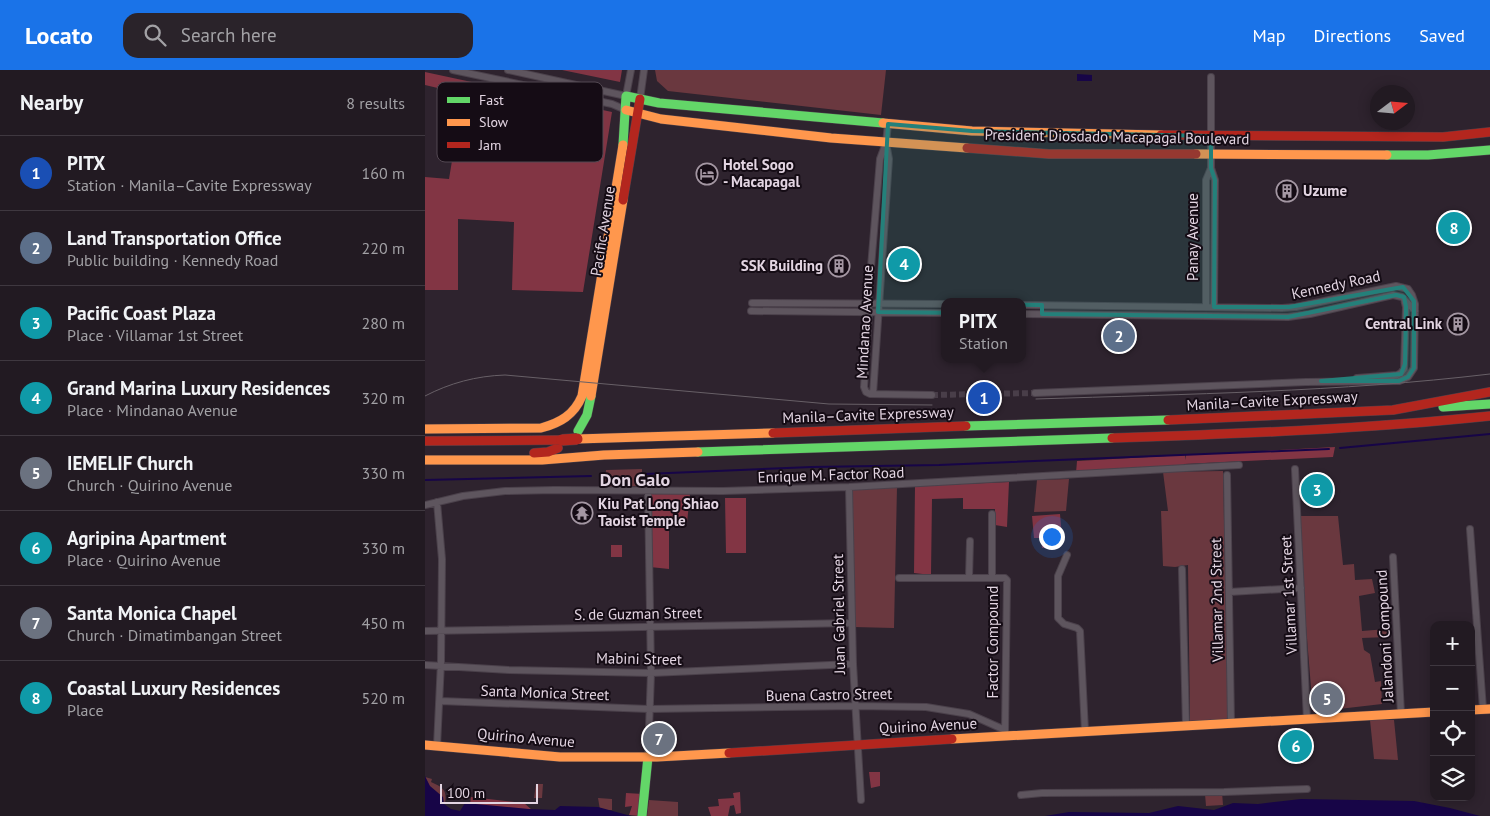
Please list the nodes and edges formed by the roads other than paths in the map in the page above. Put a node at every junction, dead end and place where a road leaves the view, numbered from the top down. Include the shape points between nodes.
1 (453, 70) edge
2 (508, 70) edge
3 (631, 70) edge
4 (644, 70) edge
5 (1211, 77) dead end
6 (509, 82) edge
7 (562, 82) edge
8 (603, 91) edge
9 (626, 96) junction
10 (640, 99) junction
11 (603, 102) edge
12 (626, 110) junction
13 (637, 114) junction
14 (888, 124) junction
15 (1490, 132) edge
16 (1211, 136) junction
17 (886, 143) junction
18 (1490, 150) edge
19 (1211, 153) junction
20 (1211, 168) junction
21 (1404, 299) junction
22 (752, 303) dead end
23 (869, 303) junction
24 (878, 303) junction
25 (941, 304) edge
26 (1026, 305) edge
27 (1043, 305) junction
28 (1206, 307) junction
29 (1214, 307) junction
30 (751, 311) dead end
31 (1415, 311) junction
32 (869, 312) junction
33 (878, 312) junction
34 (941, 313) edge
35 (1026, 314) edge
36 (1042, 314) junction
37 (1321, 382) junction
38 (1490, 392) edge
39 (1035, 393) tunnel mouth
40 (873, 394) junction
41 (932, 395) tunnel mouth
42 (587, 396) junction
43 (1490, 404) edge
44 (1393, 410) junction
45 (1490, 416) edge
46 (425, 429) edge
47 (578, 435) junction
48 (425, 441) edge
49 (560, 444) junction
50 (425, 455) edge
51 (425, 460) edge
52 (1239, 465) dead end
53 (1295, 469) dead end
54 (1227, 475) dead end
55 (849, 487) junction
56 (648, 491) junction
57 (437, 502) junction
58 (425, 505) edge
59 (992, 514) dead end
60 (1470, 529) dead end
61 (970, 541) dead end
62 (1067, 555) dead end
63 (1393, 557) dead end
64 (1182, 569) dead end
65 (899, 578) dead end
66 (969, 578) junction
67 (992, 578) junction
68 (1301, 588) junction
69 (1229, 592) junction
70 (851, 623) junction
71 (650, 627) junction
72 (425, 631) edge
73 (441, 631) junction
74 (853, 664) junction
75 (425, 665) edge
76 (441, 666) junction
77 (651, 674) junction
78 (440, 702) junction
79 (855, 706) junction
80 (649, 708) junction
81 (1481, 709) edge
82 (1430, 712) edge
83 (1401, 714) junction
84 (1307, 720) junction
85 (1231, 724) junction
86 (1185, 726) junction
87 (1085, 731) junction
88 (1005, 733) junction
89 (425, 745) edge
90 (858, 745) junction
91 (437, 746) junction
92 (648, 758) junction
93 (1307, 789) dead end
94 (1021, 795) dead end
95 (861, 800) dead end
96 (642, 812) edge

1 - 6 street
2 - 7 street
3 - 9 street, Pacific Avenue
4 - 10 street, Pacific Avenue
5 - 16 street, Panay Avenue
8 - 9 street
9 - 10 main road, President Diosdado Macapagal Boulevard
9 - 12 main road, Pacific Avenue
10 - 13 main road, Pacific Avenue
10 - 14 main road, President Diosdado Macapagal Boulevard
11 - 12 street
12 - 13 main road, President Diosdado Macapagal Boulevard
12 - 42 main road, Pacific Avenue
13 - 17 main road, President Diosdado Macapagal Boulevard
13 - 42 main road, Pacific Avenue
14 - 16 main road, President Diosdado Macapagal Boulevard via 972,131
14 - 17 street, Mindanao Avenue
15 - 16 main road, President Diosdado Macapagal Boulevard via 1443,137
16 - 19 street, Panay Avenue
17 - 19 main road, President Diosdado Macapagal Boulevard via 1049,154
17 - 23 street, Mindanao Avenue via 880,159
17 - 24 street, Mindanao Avenue via 889,159
18 - 19 main road, President Diosdado Macapagal Boulevard via 1428,155
19 - 20 street, Panay Avenue
20 - 28 street, Panay Avenue via 1206,180
20 - 29 street, Panay Avenue via 1215,180
21 - 31 street
21 - 36 street, Kennedy Road via 1390,295 1287,317
21 - 37 street via 1405,364 1401,373
22 - 23 street
23 - 24 street
23 - 32 street, Mindanao Avenue
24 - 25 street
24 - 33 street, Mindanao Avenue
26 - 27 street, Kennedy Road
27 - 28 street, Kennedy Road
27 - 36 street
28 - 29 street, Kennedy Road
29 - 31 street, Kennedy Road via 1289,307 1395,286 1410,292
30 - 32 street
31 - 37 street via 1414,366 1408,377 1378,382
32 - 33 street
32 - 40 street, Mindanao Avenue via 864,385 866,392
33 - 34 street
33 - 40 street, Mindanao Avenue
35 - 36 street, Kennedy Road
37 - 39 street
38 - 44 main road, Manila–Cavite Expressway
40 - 41 street
42 - 46 main road via 570,415 547,427
42 - 47 main road via 587,414
43 - 44 main road
44 - 47 main road, Manila–Cavite Expressway via 1250,418
45 - 51 main road, Manila–Cavite Expressway via 1234,434 604,454 542,460
47 - 49 main road, Manila–Cavite Expressway, bridge
48 - 49 main road, Manila–Cavite Expressway
49 - 50 main road via 539,453
52 - 55 street, Enrique M. Factor Road
53 - 68 street, Villamar 1st Street
54 - 69 street, Villamar 2nd Street
55 - 56 street, Enrique M. Factor Road
55 - 70 street, Juan Gabriel Street
56 - 57 street, Enrique M. Factor Road via 505,491
56 - 71 street
57 - 58 street, Enrique M. Factor Road
57 - 73 street
59 - 67 street
60 - 81 street
61 - 66 street
62 - 87 street via 1058,576 1058,618 1080,631
63 - 83 street, Jalandoni Compound
64 - 86 street
65 - 66 street
66 - 67 street
67 - 88 street, Factor Compound via 1007,580
68 - 69 street
68 - 84 street, Villamar 1st Street
69 - 85 street, Villamar 2nd Street
70 - 71 street, S. de Guzman Street
70 - 74 street, Juan Gabriel Street
71 - 73 street, S. de Guzman Street
71 - 77 street
72 - 73 street, S. de Guzman Street
73 - 76 street
74 - 77 street, Mabini Street
74 - 79 street, Juan Gabriel Street
75 - 76 street, Mabini Street
76 - 77 street, Mabini Street
76 - 78 street
77 - 80 street
78 - 80 street, Santa Monica Street
78 - 91 street
79 - 80 street, Buena Castro Street
79 - 88 street, Buena Castro Street via 925,707 969,714
79 - 90 street, Juan Gabriel Street
80 - 92 street
82 - 83 main road, Quirino Avenue
83 - 84 main road, Quirino Avenue
84 - 85 main road, Quirino Avenue
85 - 86 main road, Quirino Avenue
86 - 87 main road, Quirino Avenue
87 - 88 main road, Quirino Avenue
88 - 90 main road, Quirino Avenue
89 - 91 main road, Quirino Avenue
90 - 92 main road, Quirino Avenue
90 - 95 street, Juan Gabriel Street
91 - 92 main road, Quirino Avenue via 560,757
92 - 96 main road
93 - 94 street

